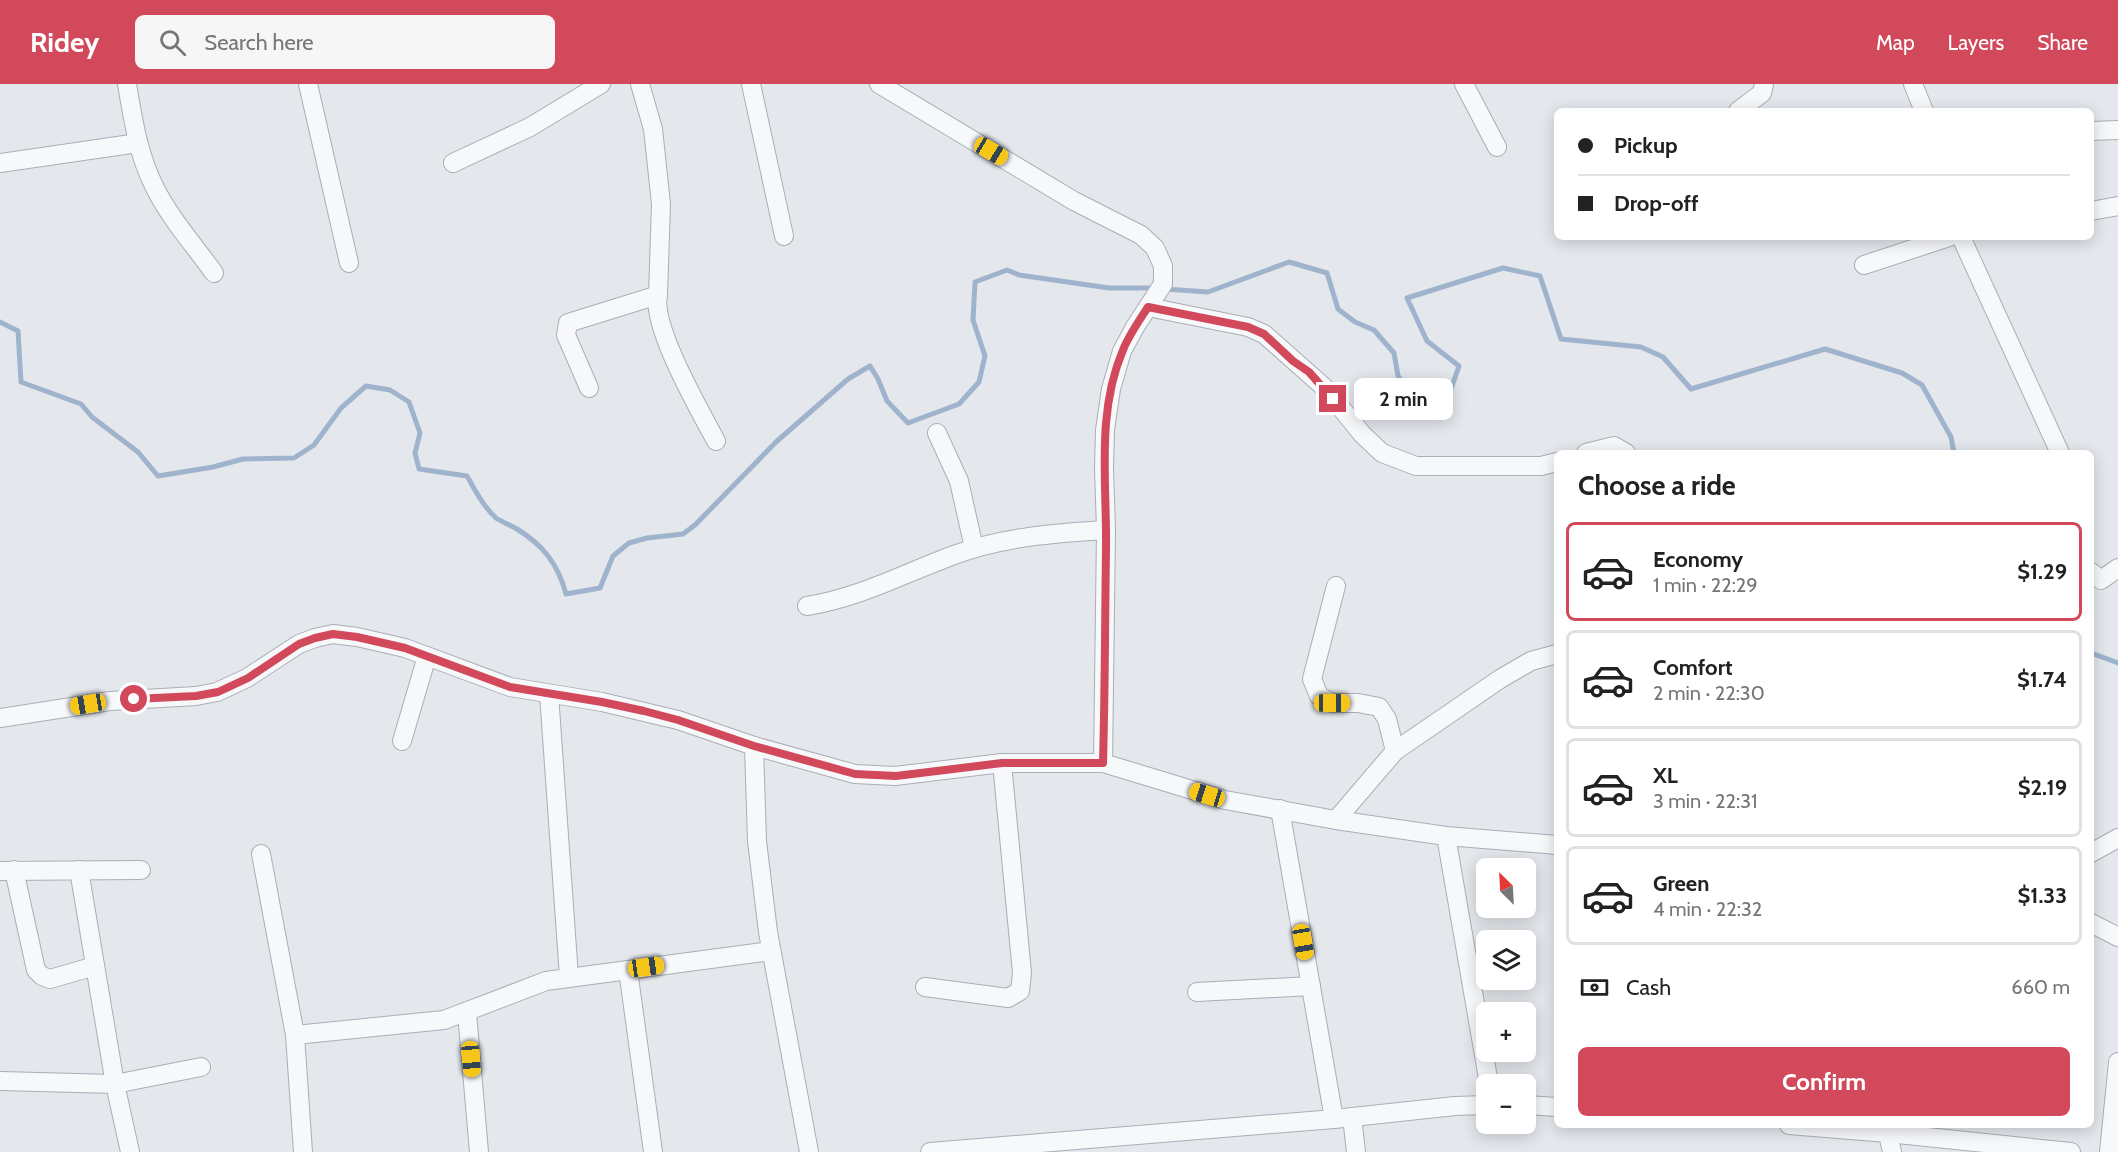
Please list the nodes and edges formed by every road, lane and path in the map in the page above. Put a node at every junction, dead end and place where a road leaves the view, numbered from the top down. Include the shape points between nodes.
1 (127, 84) edge
2 (308, 84) edge
3 (601, 84) edge
4 (640, 84) edge
5 (751, 84) edge
6 (879, 84) edge
7 (1464, 84) edge
8 (1764, 84) edge
9 (1913, 84) edge
10 (1742, 108) edge
11 (1923, 108) edge
12 (2094, 130) edge
13 (2118, 130) edge
14 (138, 143) junction
15 (1497, 147) dead end
16 (0, 163) edge
17 (453, 164) dead end
18 (2118, 206) edge
19 (2094, 210) edge
20 (784, 236) dead end
21 (1940, 240) edge
22 (1962, 240) edge
23 (349, 263) dead end
24 (1864, 266) dead end
25 (214, 273) dead end
26 (658, 295) junction
27 (1148, 307) junction
28 (589, 388) dead end
29 (937, 433) dead end
30 (716, 441) dead end
31 (1598, 450) edge
32 (1621, 450) edge
33 (2059, 450) edge
34 (1554, 463) edge
35 (1106, 530) junction
36 (974, 548) junction
37 (2118, 568) edge
38 (2094, 574) edge
39 (1336, 586) dead end
40 (807, 606) dead end
41 (1554, 655) edge
42 (427, 656) junction
43 (549, 694) junction
44 (0, 718) edge
45 (402, 741) dead end
46 (754, 746) junction
47 (1395, 751) junction
48 (1002, 763) junction
49 (1103, 763) junction
50 (1280, 809) junction
51 (1336, 820) junction
52 (1446, 836) junction
53 (2118, 838) edge
54 (1554, 845) edge
55 (2094, 851) edge
56 (261, 854) dead end
57 (79, 870) junction
58 (141, 870) dead end
59 (7, 871) edge
60 (2094, 925) edge
61 (2118, 937) edge
62 (771, 951) junction
63 (95, 966) junction
64 (628, 970) junction
65 (569, 977) junction
66 (1311, 986) junction
67 (925, 987) dead end
68 (1197, 992) dead end
69 (467, 1013) junction
70 (295, 1035) junction
71 (2118, 1062) edge
72 (201, 1067) dead end
73 (1487, 1074) edge
74 (0, 1081) edge
75 (115, 1084) junction
76 (1476, 1105) edge
77 (1536, 1106) edge
78 (1554, 1107) edge
79 (1352, 1117) junction
80 (1334, 1119) junction
81 (1862, 1128) edge
82 (1887, 1129) edge
83 (130, 1152) edge
84 (303, 1152) edge
85 (479, 1152) edge
86 (653, 1152) edge
87 (809, 1152) edge
88 (930, 1152) edge
89 (1356, 1152) edge
90 (1892, 1152) edge
91 (2071, 1152) edge
92 (2109, 1152) edge

1 - 14 street
2 - 23 street
3 - 17 street via 530,127
4 - 26 street via 653,129 661,204
5 - 20 street
6 - 27 street via 1074,201 1141,235 1155,248 1163,266 1163,284
7 - 15 street
8 - 10 street via 1762,93
9 - 11 street
12 - 13 street
14 - 16 street
14 - 25 street via 162,201
18 - 19 street
21 - 24 street
22 - 33 street
26 - 28 street via 568,323 566,335
26 - 30 street via 656,304 672,355
27 - 34 street via 1248,327 1264,334 1325,388 1382,453 1408,463 1471,467
27 - 35 street via 1122,351 1111,389 1105,430
29 - 36 street via 959,481
31 - 32 street via 1614,446
35 - 36 street via 1038,535
35 - 49 street
36 - 40 street via 852,596
37 - 38 street via 2101,580
39 - 47 street via 1312,679 1318,696 1332,703 1379,707 1387,719
41 - 47 street via 1531,661 1500,679
42 - 43 street via 500,684
42 - 44 street via 394,644 333,634 299,644 248,678 218,692 110,701
42 - 45 street
43 - 46 street via 644,711
43 - 65 street
46 - 48 street via 873,776
46 - 62 street via 757,841
47 - 51 street
48 - 49 street
48 - 67 street via 1022,972 1020,991 1008,998
49 - 50 street via 1225,800
50 - 51 street
50 - 66 street
51 - 52 street
52 - 54 street
52 - 73 street
53 - 55 street
56 - 70 street
57 - 58 street
57 - 59 street
57 - 63 street
59 - 63 street via 36,970 50,979
60 - 61 street
62 - 64 street
62 - 87 street
63 - 75 street
64 - 65 street
64 - 86 street
65 - 69 street via 534,986
66 - 68 street
66 - 80 street
69 - 70 street via 444,1020
69 - 85 street
70 - 84 street
71 - 92 street
72 - 75 street
74 - 75 street
75 - 83 street
76 - 79 street
77 - 78 street
79 - 80 street
79 - 89 street
80 - 88 street
81 - 82 street
82 - 90 street
82 - 91 street

